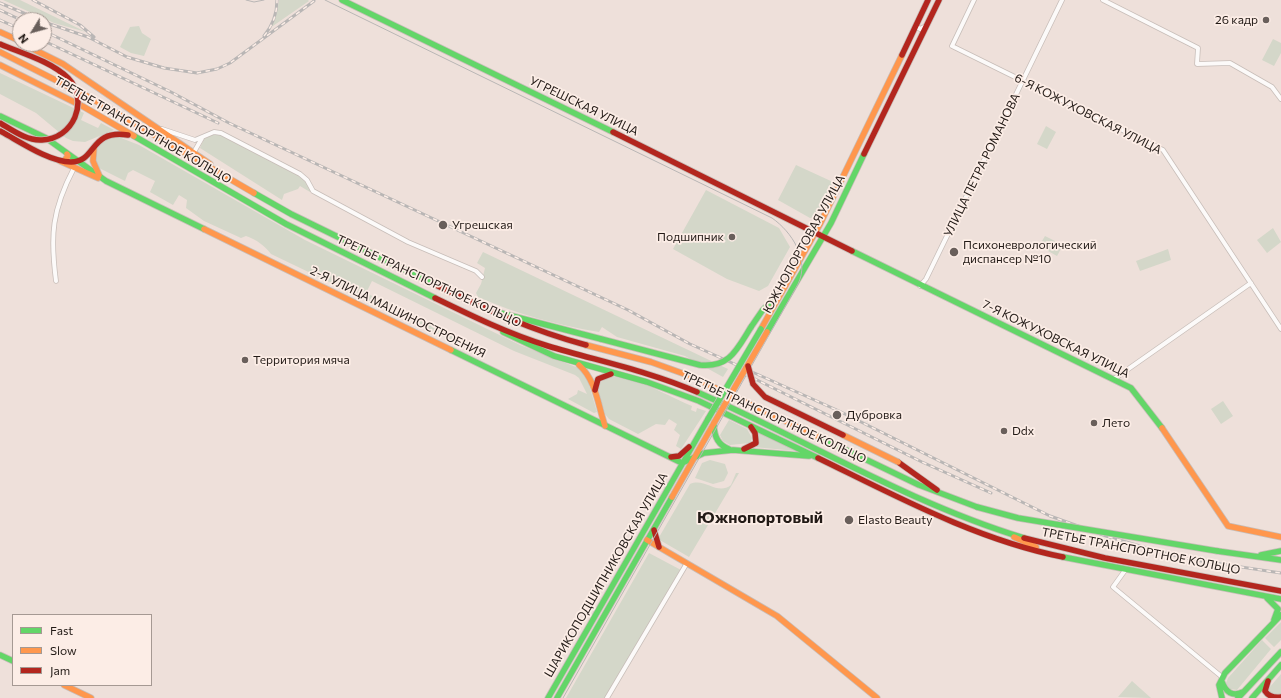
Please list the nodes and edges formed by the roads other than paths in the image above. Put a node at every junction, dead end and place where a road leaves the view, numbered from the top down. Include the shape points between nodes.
1 (342, 0) edge
2 (928, 0) edge
3 (939, 0) edge
4 (974, 0) edge
5 (1062, 0) edge
6 (1103, 0) edge
7 (917, 22) junction
8 (926, 26) junction
9 (0, 34) edge
10 (910, 35) junction
11 (12, 39) edge
12 (919, 39) junction
13 (0, 44) edge
14 (0, 52) edge
15 (40, 52) edge
16 (0, 65) edge
17 (1023, 80) junction
18 (1281, 99) edge
19 (0, 116) edge
20 (0, 123) edge
21 (156, 126) junction
22 (0, 130) edge
23 (202, 138) junction
24 (142, 140) junction
25 (95, 145) junction
26 (194, 152) junction
27 (67, 154) junction
28 (57, 158) junction
29 (64, 161) junction
30 (76, 161) junction
31 (74, 168) junction
32 (106, 181) junction
33 (236, 183) junction
34 (816, 232) junction
35 (823, 236) junction
36 (792, 274) junction
37 (482, 277) dead end
38 (798, 278) junction
39 (56, 281) dead end
40 (1251, 283) junction
41 (920, 286) junction
42 (783, 289) junction
43 (471, 303) junction
44 (485, 323) junction
45 (1281, 329) edge
46 (576, 363) junction
47 (748, 366) junction
48 (618, 375) junction
49 (1114, 379) junction
50 (596, 396) junction
51 (714, 423) junction
52 (746, 424) junction
53 (605, 426) junction
54 (695, 440) junction
55 (736, 450) junction
56 (671, 457) junction
57 (695, 458) junction
58 (825, 461) junction
59 (682, 462) junction
60 (687, 472) joint
61 (684, 477) junction
62 (958, 501) junction
63 (646, 526) junction
64 (654, 530) junction
65 (1002, 531) junction
66 (1281, 537) edge
67 (647, 540) junction
68 (633, 547) junction
69 (659, 547) junction
70 (1281, 551) edge
71 (1049, 554) junction
72 (1269, 554) junction
73 (639, 555) junction
74 (1242, 555) junction
75 (1281, 555) edge
76 (1281, 560) edge
77 (687, 563) junction
78 (1126, 569) junction
79 (1281, 591) edge
80 (1265, 597) junction
81 (1281, 599) edge
82 (1281, 615) edge
83 (1272, 623) junction
84 (1281, 652) edge
85 (0, 655) edge
86 (12, 661) edge
87 (1281, 665) edge
88 (1222, 678) junction
89 (1269, 679) junction
90 (66, 686) edge
91 (1244, 692) junction
92 (91, 698) edge
93 (548, 698) edge
94 (557, 698) edge
95 (607, 698) edge
96 (877, 698) edge
97 (1222, 698) edge
98 (1238, 698) edge
99 (1252, 698) edge
100 (1281, 698) edge

1 - 34 main road, УГРЕШСКАЯ УЛИЦА
2 - 7 main road, ЮЖНОПОРТОВАЯ УЛИЦА
3 - 8 main road, ЮЖНОПОРТОВАЯ УЛИЦА
4 - 17 street, 6-Я КОЖУХОВСКАЯ УЛИЦА via 952,46
5 - 17 street, УЛИЦА ПЕТРА РОМАНОВА
6 - 18 street via 1198,48 1197,64 1230,63 1272,87
7 - 8 street via 918,28
7 - 10 main road, ЮЖНОПОРТОВАЯ УЛИЦА
8 - 12 main road, ЮЖНОПОРТОВАЯ УЛИЦА
9 - 11 main road
10 - 12 street via 918,33
10 - 34 main road, ЮЖНОПОРТОВАЯ УЛИЦА
12 - 35 main road, ЮЖНОПОРТОВАЯ УЛИЦА via 867,151
13 - 20 main road, bridge via 65,75 75,88 79,102 78,113 71,127 53,139 32,139
14 - 33 main road, ТРЕТЬЕ ТРАНСПОРТНОЕ КОЛЬЦО via 89,97
15 - 21 main road
16 - 24 main road, ТРЕТЬЕ ТРАНСПОРТНОЕ КОЛЬЦО via 84,107
17 - 40 street, 6-Я КОЖУХОВСКАЯ УЛИЦА via 1163,150
17 - 41 street, УЛИЦА ПЕТРА РОМАНОВА via 926,279
19 - 27 main road, 2-Я УЛИЦА МАШИНОСТРОЕНИЯ via 46,138
21 - 23 street via 195,140
21 - 26 main road
22 - 28 main road, 2-Я УЛИЦА МАШИНОСТРОЕНИЯ
23 - 26 street
23 - 37 street via 214,132 221,133 300,174 313,191 408,242 476,271
24 - 25 main road via 128,134 115,133 104,137
24 - 44 main road, ТРЕТЬЕ ТРАНСПОРТНОЕ КОЛЬЦО via 286,224
25 - 30 main road via 88,154
25 - 32 main road via 93,164 98,174
26 - 33 main road
27 - 29 main road
27 - 30 main road, 2-Я УЛИЦА МАШИНОСТРОЕНИЯ
28 - 29 main road
28 - 31 main road, 2-Я УЛИЦА МАШИНОСТРОЕНИЯ
29 - 30 main road
30 - 32 main road, 2-Я УЛИЦА МАШИНОСТРОЕНИЯ
31 - 32 main road, 2-Я УЛИЦА МАШИНОСТРОЕНИЯ
31 - 39 street via 59,200 53,226
32 - 53 main road, 2-Я УЛИЦА МАШИНОСТРОЕНИЯ
33 - 43 main road, ТРЕТЬЕ ТРАНСПОРТНОЕ КОЛЬЦО via 291,214
34 - 35 main road, 7-Я КОЖУХОВСКАЯ УЛИЦА
34 - 36 main road, ЮЖНОПОРТОВАЯ УЛИЦА
35 - 38 main road, ЮЖНОПОРТОВАЯ УЛИЦА
35 - 41 main road, 7-Я КОЖУХОВСКАЯ УЛИЦА
36 - 38 main road via 796,273
36 - 42 main road, ЮЖНОПОРТОВАЯ УЛИЦА
38 - 47 main road, ЮЖНОПОРТОВАЯ УЛИЦА, bridge
40 - 45 street, 6-Я КОЖУХОВСКАЯ УЛИЦА
40 - 49 street
41 - 49 main road, 7-Я КОЖУХОВСКАЯ УЛИЦА
42 - 43 main road, bridge via 762,311 733,356 714,366 700,365
42 - 54 main road, ЮЖНОПОРТОВАЯ УЛИЦА, bridge
43 - 62 main road, ТРЕТЬЕ ТРАНСПОРТНОЕ КОЛЬЦО via 543,332 651,362 690,376 918,485
44 - 46 main road via 545,353
44 - 65 main road, ТРЕТЬЕ ТРАНСПОРТНОЕ КОЛЬЦО via 547,346 648,373 686,387 934,505
46 - 48 main road
46 - 50 main road via 587,373
47 - 51 main road, ЮЖНОПОРТОВАЯ УЛИЦА, bridge
47 - 62 main road, bridge via 752,383 761,394 898,462 932,487
48 - 50 main road via 598,379 595,385
48 - 52 main road via 678,393
49 - 66 main road, 7-Я КОЖУХОВСКАЯ УЛИЦА via 1135,391 1228,526
50 - 53 main road
51 - 55 main road via 714,434 718,442 723,447
51 - 57 main road, ЮЖНОПОРТОВАЯ УЛИЦА
52 - 55 main road via 755,432 756,443 750,448
52 - 58 main road
53 - 56 main road, 2-Я УЛИЦА МАШИНОСТРОЕНИЯ
54 - 56 main road via 682,454
54 - 59 main road, ЮЖНОПОРТОВАЯ УЛИЦА
55 - 57 main road via 707,452
55 - 58 main road via 804,455
56 - 59 main road, 2-Я УЛИЦА МАШИНОСТРОЕНИЯ
57 - 59 main road
57 - 60 main road, ЮЖНОПОРТОВАЯ УЛИЦА
58 - 71 main road via 989,536
59 - 61 main road
59 - 63 main road, ШАРИКОПОДШИПНИКОВСКАЯ УЛИЦА
60 - 61 main road, ШАРИКОПОДШИПНИКОВСКАЯ УЛИЦА
61 - 64 main road, ШАРИКОПОДШИПНИКОВСКАЯ УЛИЦА
62 - 74 main road, ТРЕТЬЕ ТРАНСПОРТНОЕ КОЛЬЦО, bridge via 1018,518
63 - 67 main road
63 - 68 main road, ШАРИКОПОДШИПНИКОВСКАЯ УЛИЦА
64 - 67 main road, ШАРИКОПОДШИПНИКОВСКАЯ УЛИЦА
64 - 69 main road
65 - 71 main road
65 - 79 main road, ТРЕТЬЕ ТРАНСПОРТНОЕ КОЛЬЦО via 1084,553
67 - 68 main road
67 - 69 main road
67 - 73 main road, ШАРИКОПОДШИПНИКОВСКАЯ УЛИЦА
68 - 93 main road, ШАРИКОПОДШИПНИКОВСКАЯ УЛИЦА
69 - 73 main road via 647,548
69 - 77 main road
70 - 72 main road
71 - 78 main road
72 - 74 main road
72 - 75 main road
73 - 94 main road, ШАРИКОПОДШИПНИКОВСКАЯ УЛИЦА
74 - 76 main road, ТРЕТЬЕ ТРАНСПОРТНОЕ КОЛЬЦО
77 - 95 street
77 - 96 main road via 777,616
78 - 80 main road
78 - 88 street via 1113,587
80 - 81 main road
80 - 83 main road via 1278,609
82 - 83 main road
83 - 88 main road
84 - 91 main road
85 - 86 main road
87 - 89 main road
88 - 91 main road via 1223,688 1229,694
88 - 97 main road
89 - 99 main road
89 - 100 main road via 1265,691 1271,697
90 - 92 main road
91 - 98 main road

